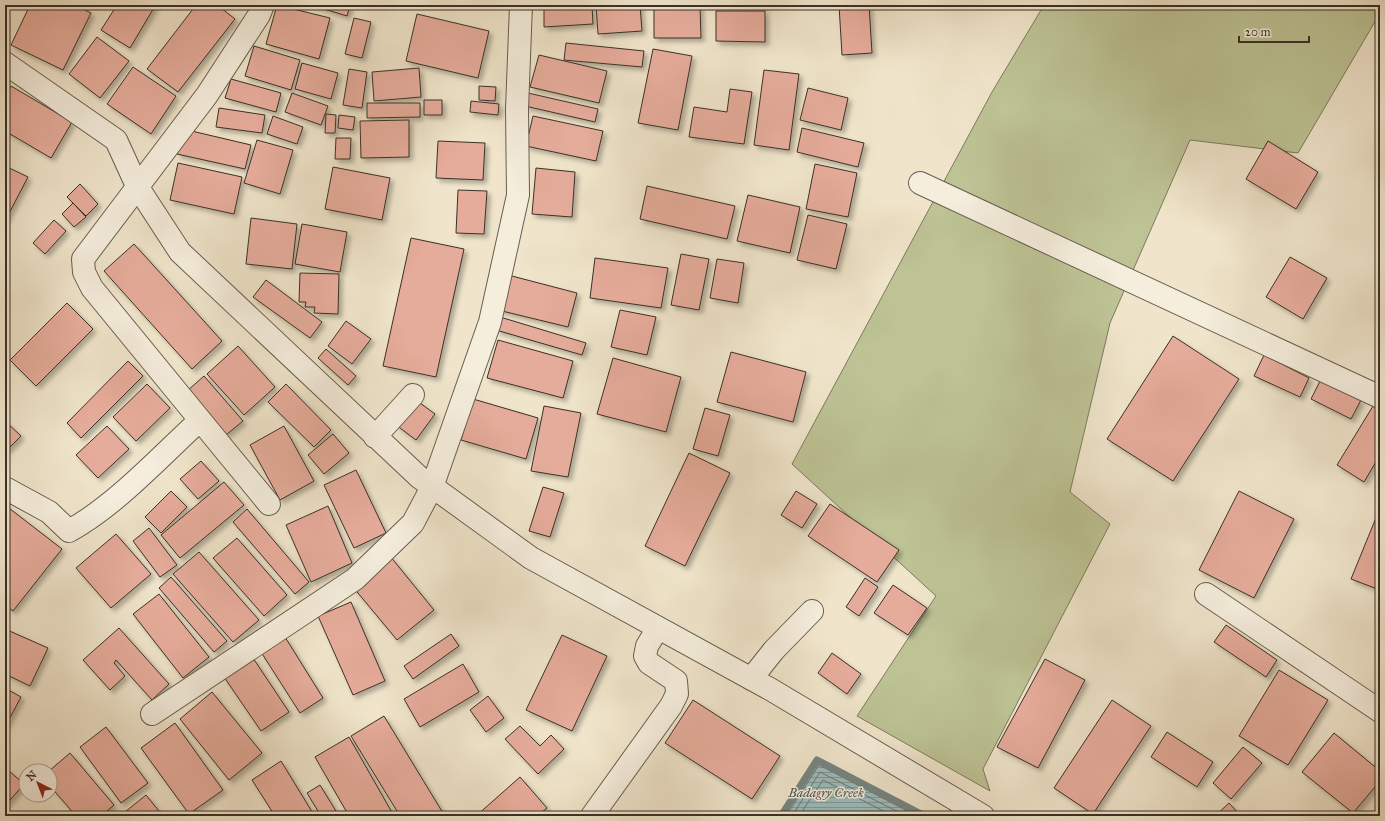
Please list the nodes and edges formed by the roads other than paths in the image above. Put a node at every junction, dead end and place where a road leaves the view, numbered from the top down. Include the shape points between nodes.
1 (263, 5) edge
2 (521, 5) edge
3 (5, 63) edge
4 (920, 183) dead end
5 (137, 186) junction
6 (412, 395) dead end
7 (1380, 397) edge
8 (200, 420) junction
9 (375, 437) junction
10 (432, 487) junction
11 (5, 488) edge
12 (270, 504) dead end
13 (1206, 594) dead end
14 (812, 611) dead end
15 (658, 628) junction
16 (752, 679) junction
17 (1380, 711) edge
18 (152, 714) dead end
19 (592, 816) edge
20 (984, 816) edge

1 - 5 street via 207,95
2 - 10 street via 517,109 518,195 490,322
3 - 5 street via 116,140
4 - 7 street
5 - 8 street via 84,259 84,272 92,288
5 - 9 street via 180,252
6 - 9 street
8 - 11 street via 88,521 69,531 49,512
8 - 12 street
9 - 10 street
10 - 15 street via 531,558
10 - 18 street via 413,523 355,579
13 - 17 street
14 - 16 street via 774,650
15 - 16 street
15 - 19 street via 647,646 645,656 649,663 676,681 677,694
16 - 20 street

